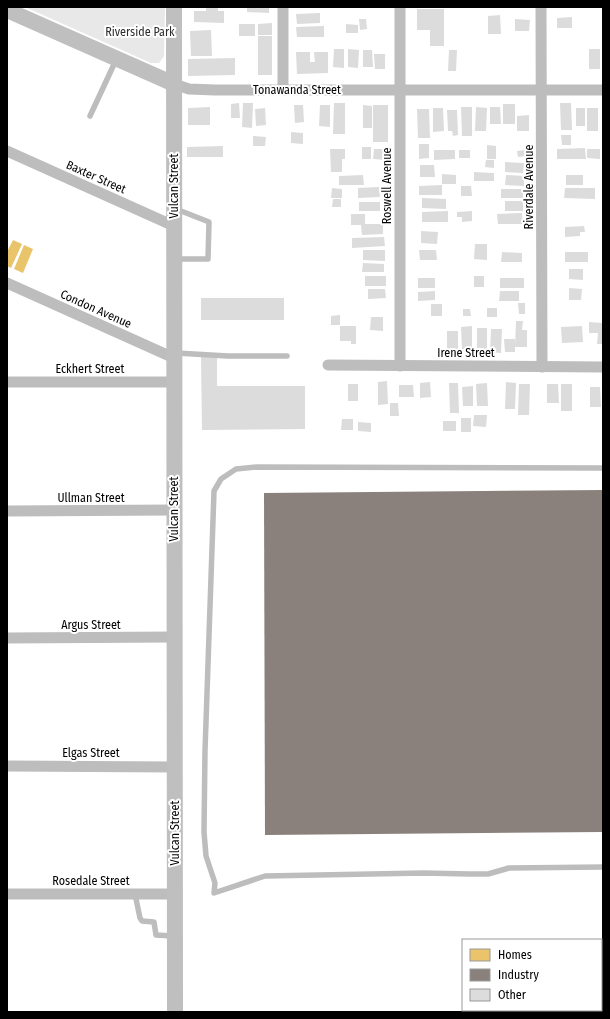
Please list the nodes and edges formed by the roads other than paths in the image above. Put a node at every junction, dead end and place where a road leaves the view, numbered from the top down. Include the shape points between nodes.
1 (174, 7) edge
2 (283, 7) edge
3 (400, 7) edge
4 (542, 7) edge
5 (7, 10) edge
6 (116, 59) junction
7 (174, 84) junction
8 (283, 90) junction
9 (400, 90) junction
10 (542, 90) junction
11 (603, 90) edge
12 (90, 116) dead end
13 (7, 151) edge
14 (174, 208) junction
15 (174, 226) junction
16 (174, 259) junction
17 (7, 283) edge
18 (174, 356) junction
19 (287, 356) dead end
20 (328, 365) dead end
21 (400, 366) junction
22 (542, 367) junction
23 (603, 367) edge
24 (7, 382) edge
25 (174, 382) junction
26 (603, 468) edge
27 (174, 510) junction
28 (7, 511) edge
29 (7, 638) edge
30 (174, 638) junction
31 (7, 766) edge
32 (174, 767) junction
33 (603, 867) edge
34 (7, 894) edge
35 (135, 894) junction
36 (175, 894) junction
37 (175, 936) junction
38 (175, 1012) edge

1 - 7 street, Vulcan Street
2 - 8 street
3 - 9 street, Roswell Avenue
4 - 10 street, Riverdale Avenue
5 - 6 street, Tonawanda Street
6 - 7 street, Tonawanda Street
6 - 12 lane
7 - 8 street, Tonawanda Street via 189,89
7 - 14 street, Vulcan Street
8 - 9 street, Tonawanda Street
9 - 10 street, Tonawanda Street
9 - 21 street, Roswell Avenue
10 - 11 street, Tonawanda Street
10 - 22 street, Riverdale Avenue
13 - 15 street, Baxter Street
14 - 15 street, Vulcan Street
14 - 16 lane via 209,222 208,259
15 - 16 street, Vulcan Street
16 - 18 street, Vulcan Street
17 - 18 street, Condon Avenue
18 - 19 lane
18 - 25 street, Vulcan Street
20 - 21 street, Irene Street
21 - 22 street, Irene Street
22 - 23 street, Irene Street
24 - 25 street, Eckhert Street
25 - 27 street, Vulcan Street
26 - 33 lane via 257,468 236,469 221,479 214,491 204,832 206,856 215,883 214,893 265,876 488,874 509,868
27 - 28 street, Ullman Street
27 - 30 street, Vulcan Street
29 - 30 street, Argus Street
30 - 32 street, Vulcan Street
31 - 32 street, Elgas Street
32 - 36 street, Vulcan Street
34 - 35 street, Rosedale Street
35 - 36 street, Rosedale Street
35 - 37 lane via 142,921 154,922 156,935
36 - 37 street, Vulcan Street
37 - 38 street, Vulcan Street

